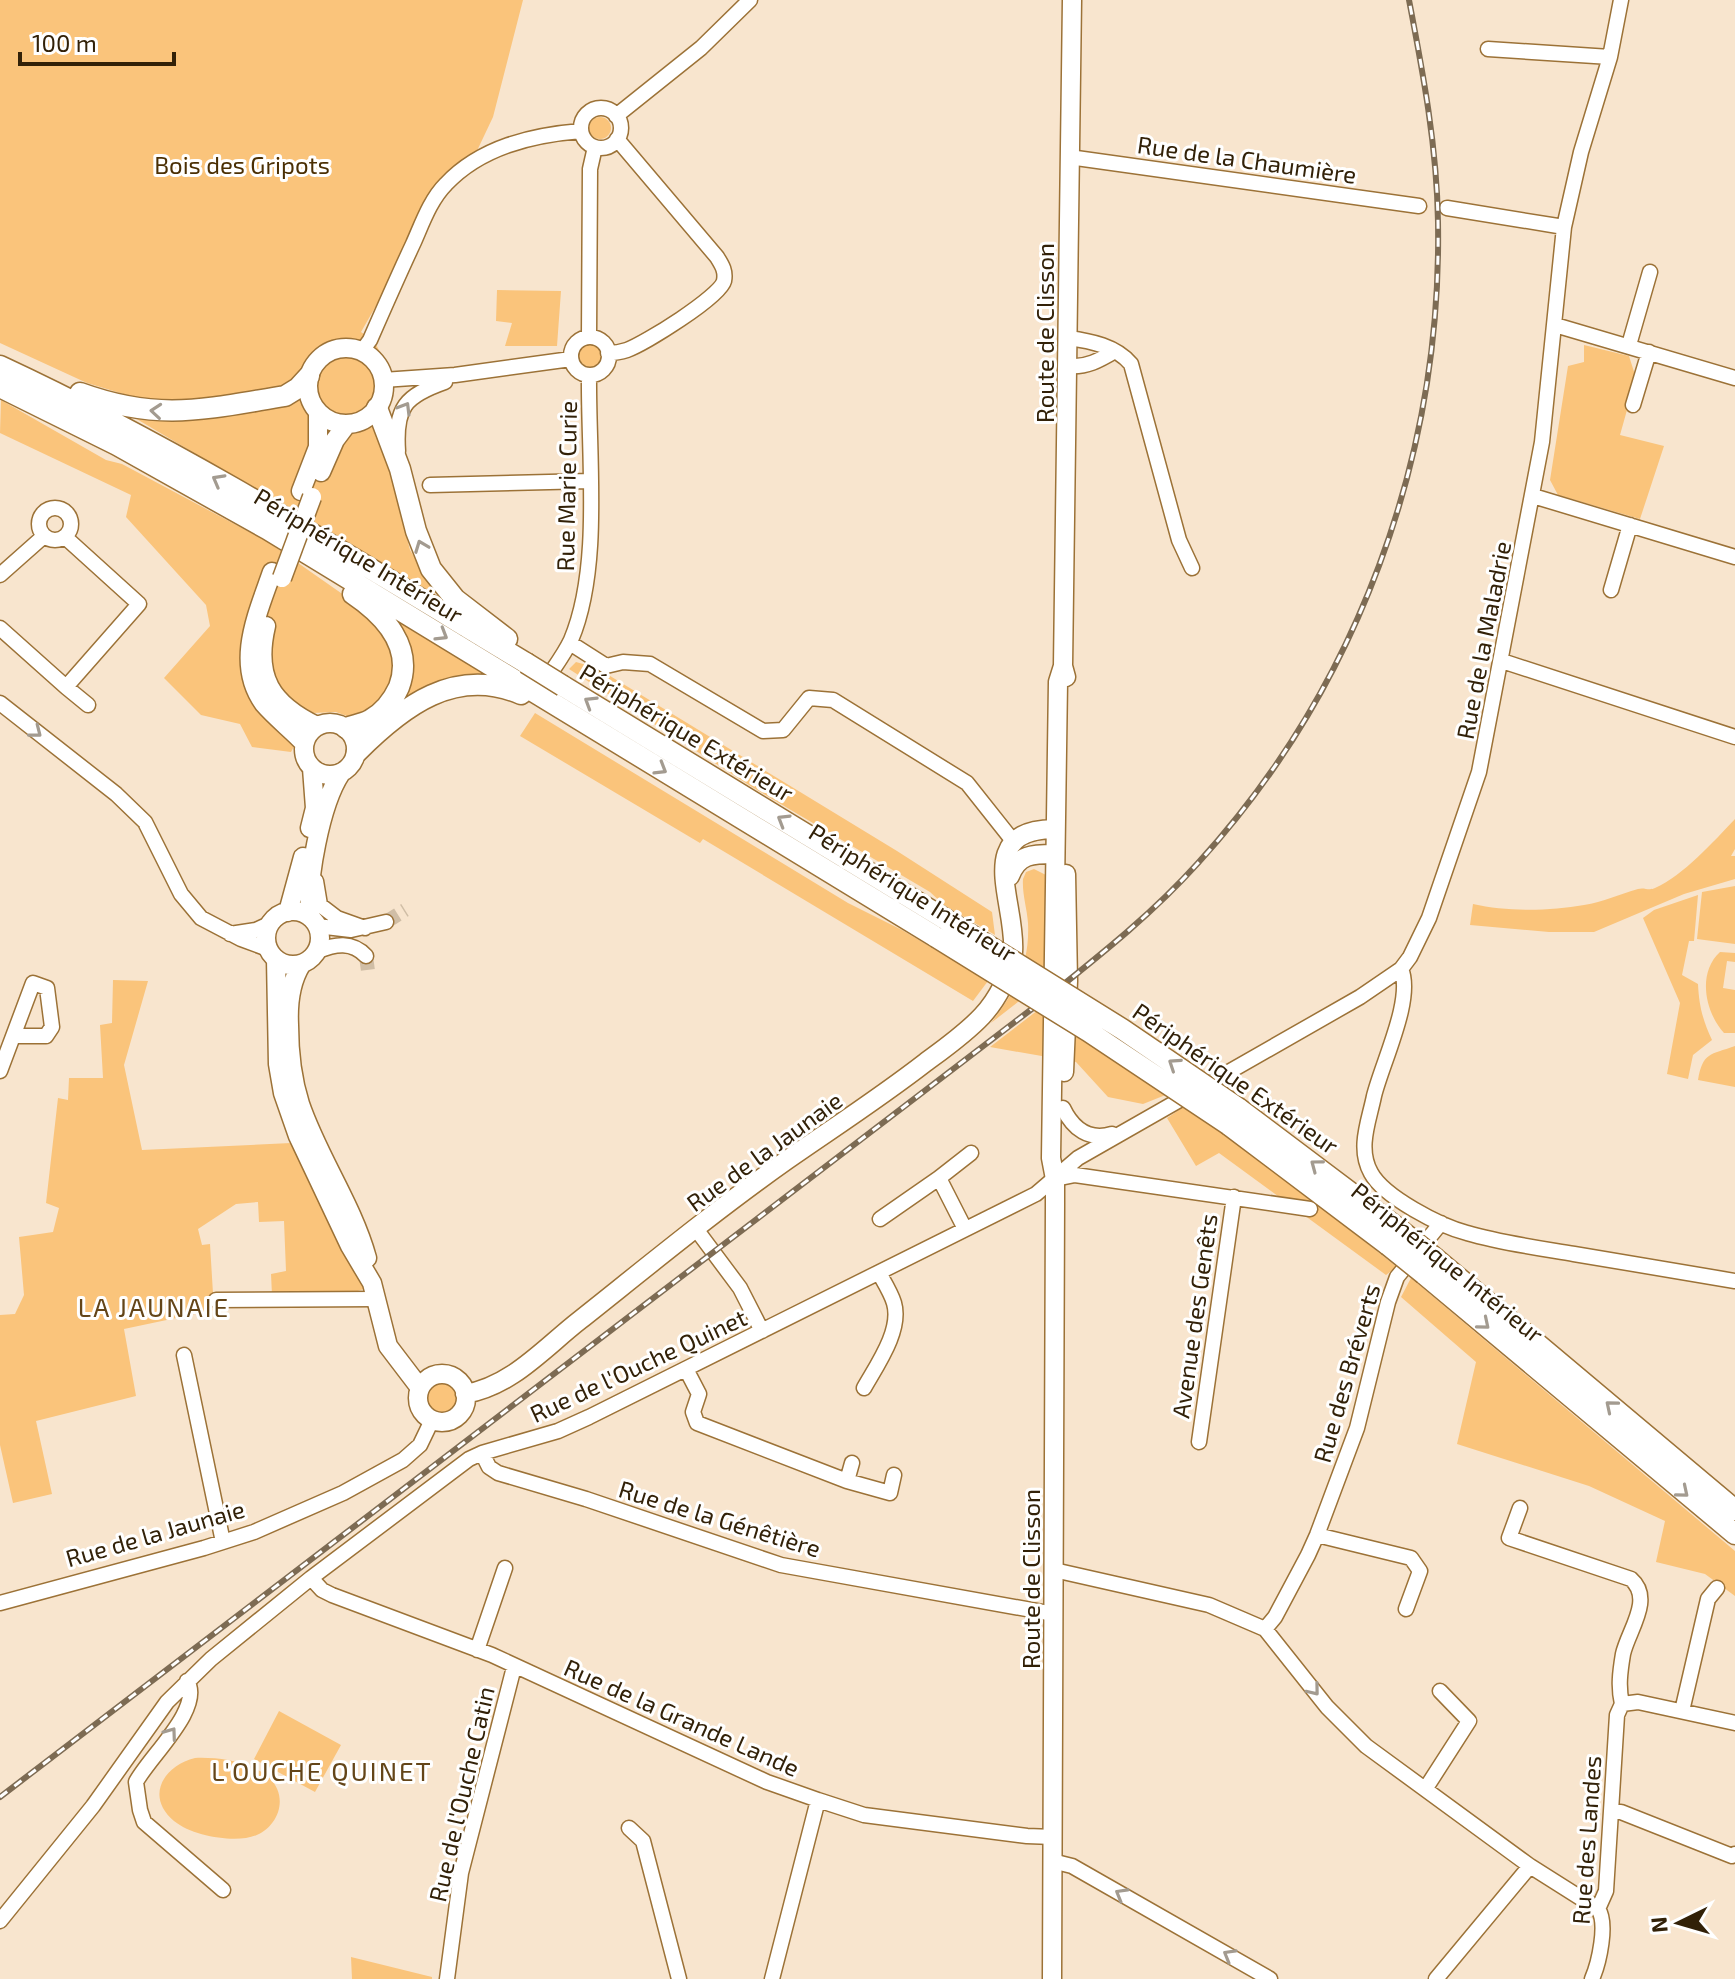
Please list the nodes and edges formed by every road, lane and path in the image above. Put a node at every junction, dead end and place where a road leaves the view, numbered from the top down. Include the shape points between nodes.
1 (750, 0) edge
2 (1072, 0) edge
3 (1621, 0) edge
4 (1488, 49) dead end
5 (1610, 57) junction
6 (616, 116) junction
7 (581, 131) junction
8 (617, 139) junction
9 (595, 147) junction
10 (1069, 157) junction
11 (1419, 206) dead end
12 (1447, 208) dead end
13 (1564, 227) junction
14 (1650, 272) dead end
15 (1555, 325) junction
16 (589, 337) junction
17 (1068, 338) junction
18 (1629, 345) junction
19 (362, 351) junction
20 (1115, 351) junction
21 (1649, 352) junction
22 (608, 353) junction
23 (571, 359) junction
24 (1068, 366) junction
25 (1, 373) edge
26 (455, 375) junction
27 (589, 375) junction
28 (309, 376) junction
29 (1735, 378) edge
30 (383, 380) junction
31 (1633, 405) dead end
32 (377, 408) junction
33 (318, 412) junction
34 (347, 424) junction
35 (400, 469) junction
36 (590, 481) junction
37 (430, 485) dead end
38 (307, 494) junction
39 (1533, 496) junction
40 (1630, 525) junction
41 (44, 536) junction
42 (65, 537) junction
43 (1735, 557) edge
44 (327, 565) junction
45 (1192, 568) dead end
46 (0, 575) edge
47 (277, 575) junction
48 (1611, 590) dead end
49 (0, 628) edge
50 (570, 643) junction
51 (1502, 661) junction
52 (526, 663) junction
53 (66, 687) junction
54 (521, 689) junction
55 (552, 696) junction
56 (0, 703) edge
57 (88, 705) dead end
58 (317, 726) junction
59 (346, 728) junction
60 (1735, 737) edge
61 (304, 743) junction
62 (357, 752) junction
63 (312, 768) junction
64 (341, 773) junction
65 (1059, 838) junction
66 (1013, 841) junction
67 (315, 857) junction
68 (1009, 885) junction
69 (288, 912) junction
70 (314, 922) junction
71 (386, 922) tunnel mouth
72 (271, 923) junction
73 (365, 928) junction
74 (941, 928) junction
75 (230, 934) junction
76 (318, 951) junction
77 (272, 954) junction
78 (366, 956) dead end
79 (301, 965) junction
80 (1401, 969) junction
81 (8, 1039) edge
82 (0, 1071) edge
83 (1063, 1108) junction
84 (1131, 1127) junction
85 (298, 1136) junction
86 (971, 1153) dead end
87 (331, 1171) junction
88 (939, 1178) junction
89 (1055, 1179) junction
90 (1234, 1197) junction
91 (1310, 1209) dead end
92 (880, 1219) dead end
93 (1441, 1223) junction
94 (696, 1229) junction
95 (965, 1229) junction
96 (1430, 1267) junction
97 (879, 1273) junction
98 (369, 1277) junction
99 (1735, 1281) edge
100 (376, 1299) junction
101 (216, 1300) dead end
102 (762, 1331) junction
103 (184, 1355) dead end
104 (686, 1369) junction
105 (420, 1388) junction
106 (864, 1388) dead end
107 (465, 1394) junction
108 (432, 1420) junction
109 (1199, 1442) dead end
110 (482, 1453) junction
111 (852, 1463) dead end
112 (894, 1475) dead end
113 (847, 1481) junction
114 (1520, 1508) dead end
115 (1735, 1510) edge
116 (1735, 1534) edge
117 (1317, 1535) junction
118 (223, 1542) junction
119 (505, 1568) dead end
120 (1054, 1570) junction
121 (311, 1578) junction
122 (1717, 1588) dead end
123 (0, 1603) edge
124 (1406, 1609) dead end
125 (1054, 1614) junction
126 (1265, 1629) junction
127 (477, 1650) junction
128 (514, 1667) junction
129 (187, 1681) junction
130 (1440, 1691) dead end
131 (1622, 1704) junction
132 (1682, 1711) junction
133 (1735, 1723) edge
134 (113, 1777) junction
135 (136, 1782) junction
136 (1426, 1788) junction
137 (818, 1800) junction
138 (1612, 1812) junction
139 (629, 1828) dead end
140 (1053, 1837) junction
141 (1735, 1854) edge
142 (1052, 1861) junction
143 (1530, 1866) junction
144 (223, 1890) dead end
145 (1598, 1909) junction
146 (0, 1921) edge
147 (1595, 1978) edge
148 (447, 1979) edge
149 (679, 1979) edge
150 (772, 1979) edge
151 (1052, 1979) edge
152 (1270, 1979) edge
153 (1436, 1979) edge

1 - 6 street via 701,48
2 - 10 main road, Route de Clisson
3 - 5 street, Rue de la Maladrie
4 - 5 street
5 - 13 street, Rue de la Maladrie
6 - 7 street via 605,109 592,110
6 - 8 street
7 - 9 street
7 - 19 street via 504,146 481,156 446,184
8 - 9 street via 607,147
8 - 22 street via 717,257 725,279 713,296 676,322 628,350
9 - 16 street via 590,169
10 - 11 street, Rue de la Chaumière
10 - 17 main road, Route de Clisson
12 - 13 street
13 - 15 street, Rue de la Maladrie
14 - 18 street
15 - 18 street
15 - 39 street, Rue de la Maladrie
16 - 22 street via 602,341
16 - 23 street via 574,345
17 - 20 street
17 - 24 main road, Route de Clisson
18 - 21 street
19 - 28 main road via 333,350 315,363
19 - 30 main road via 378,366
20 - 24 street via 1093,363
20 - 45 street via 1134,372 1179,540
21 - 29 street
21 - 31 street
22 - 27 street via 604,368
23 - 26 street
23 - 27 street via 578,371
24 - 65 main road, Route de Clisson
28 -> 25 highway via 285,396 161,412 108,403 18,365
25 - 44 highway, Périphérique Intérieur
52 -> 25 highway, Périphérique Extérieur via 218,479 98,415
26 - 30 street
35 -> 26 street via 400,412 415,393
27 - 36 street, Rue Marie Curie
28 - 33 main road via 308,392
30 - 32 main road
32 - 34 main road
32 - 35 highway
33 - 34 main road
33 - 38 main road via 318,447
34 - 38 main road
52 -> 35 highway via 523,651 455,599 431,569
36 - 37 street
36 - 50 street, Rue Marie Curie via 586,588
38 - 47 main road, bridge
39 - 40 street
39 - 51 street, Rue de la Maladrie
40 - 43 street
40 - 48 street
41 - 42 street
41 - 42 street via 41,516 60,507 72,521
41 - 46 street
42 - 53 street via 144,606
44 -> 54 highway, Périphérique Intérieur
44 - 59 highway via 334,580 388,625 402,656 402,677 390,702 369,721
47 - 58 main road via 263,641 264,674 281,704
47 - 61 main road via 251,637 250,668 264,704
49 - 53 street
50 - 55 street, Rue Marie Curie
50 - 66 street via 606,666 650,664 763,731 783,730 809,698 833,700 967,783
51 - 60 street
51 - 80 street, Rue de la Maladrie via 1479,772 1456,844 1429,918
52 - 55 highway, Périphérique Extérieur, bridge
53 - 57 street
54 - 55 highway, Périphérique Intérieur
54 - 62 highway via 465,684 442,689
74 -> 55 highway, Périphérique Extérieur
55 -> 74 highway, Périphérique Intérieur via 594,728
56 -> 75 street via 132,808 145,822 181,894 201,918
58 - 59 main road via 332,722
58 - 61 main road
59 - 62 main road via 355,738
61 - 63 main road
62 - 64 main road
63 - 64 main road via 326,775
63 - 69 main road via 315,808
64 - 67 main road
65 - 66 main road via 1027,833
65 - 68 main road via 1022,858
65 - 83 main road, Route de Clisson via 1061,931 1068,950
65 - 89 main road, Route de Clisson via 1051,1158
66 - 68 main road, Rue de la Jaunaie via 1016,856 1009,864
67 - 70 main road via 309,895
67 - 73 street via 320,905
68 - 94 main road, Rue de la Jaunaie via 1011,965 985,1013 877,1100
69 - 70 main road via 305,914
69 - 72 main road
70 - 73 street
70 - 76 main road via 321,938
71 - 73 street
72 - 75 street
72 - 77 main road via 267,936
74 - 96 highway, Périphérique Intérieur, bridge via 1099,1038 1234,1117
75 - 77 street
76 - 78 street via 348,946
76 - 79 main road
77 - 79 main road via 287,965
77 - 85 main road via 278,1064
79 - 87 main road via 289,1005 293,1071 300,1103
80 - 84 street, Rue de la Maladrie
80 - 93 street via 1405,994 1376,1087 1363,1145 1365,1160 1390,1194
81 - 81 street via 33,983 47,988 52,1027 46,1036
81 - 82 street
83 - 84 street, Rue de la Maladrie via 1073,1125 1087,1134 1105,1136
83 - 89 main road, Route de Clisson via 1063,1158
84 - 89 street, Rue de la Maladrie via 1071,1163
85 - 87 street
85 - 98 main road
86 - 88 street
87 - 98 main road via 357,1228
88 - 92 street
88 - 95 street
89 - 90 street via 1075,1175
89 - 95 street, Rue de l'Ouche Quinet
89 - 120 main road, Route de Clisson
90 - 91 street
90 - 109 street, Avenue des Genêts
93 - 99 street via 1527,1246
93 - 117 street, Rue des Bréverts via 1397,1277 1357,1428
94 - 102 street via 740,1288
94 - 107 main road, Rue de la Jaunaie via 513,1377
95 - 97 street, Rue de l'Ouche Quinet
115 -> 96 highway
96 -> 116 highway, Périphérique Intérieur
97 - 102 street, Rue de l'Ouche Quinet
97 - 106 street via 895,1305 894,1325
98 - 100 main road
100 - 101 street
100 - 105 main road via 388,1346
102 - 104 street, Rue de l'Ouche Quinet
103 - 118 street
104 - 110 street, Rue de l'Ouche Quinet via 558,1431
104 - 113 street via 699,1394 693,1412 697,1423
105 - 107 main road via 431,1377 445,1375 458,1381
105 - 108 main road via 421,1409
107 - 108 main road via 458,1415 443,1422
108 - 118 street, Rue de la Jaunaie via 420,1445 395,1465 343,1493
110 - 121 street, Rue de l'Ouche Quinet
110 - 125 street, Rue de la Génêtière via 498,1473 781,1565
111 - 113 street
112 - 113 street via 890,1493
114 - 131 street, Rue des Landes via 1509,1538 1631,1579 1638,1588 1640,1609 1620,1671
117 - 124 street via 1411,1558 1420,1571
117 - 126 street, Rue des Bréverts
118 - 123 street, Rue de la Jaunaie
119 - 127 street
120 - 125 main road, Route de Clisson
120 - 126 street via 1209,1605
121 - 127 street, Rue de la Grande Lande via 332,1595
121 - 129 street, Rue de l'Ouche Quinet
122 - 132 street via 1708,1599
125 - 140 main road, Route de Clisson
126 -> 136 street via 1346,1728
127 - 128 street, Rue de la Grande Lande
128 - 137 street, Rue de la Grande Lande
128 - 148 street, Rue de l'Ouche Catin via 461,1873
129 - 134 street, Rue de l'Ouche Quinet
135 -> 129 street via 188,1709 192,1690
130 - 136 street via 1469,1721
131 - 132 street
131 - 138 street, Rue des Landes
132 - 133 street
134 - 135 street
134 - 146 street, Rue de l'Ouche Quinet
135 - 144 street via 144,1822
136 - 143 street
137 - 140 street, Rue de la Grande Lande via 864,1815
137 - 150 street
138 - 141 street
138 - 145 street, Rue des Landes via 1606,1891
139 - 149 street via 643,1841
140 - 142 main road, Route de Clisson
142 - 151 main road, Route de Clisson
152 -> 142 street via 1072,1866
143 - 145 street
143 - 153 street
145 - 147 street, Rue des Landes via 1604,1920

